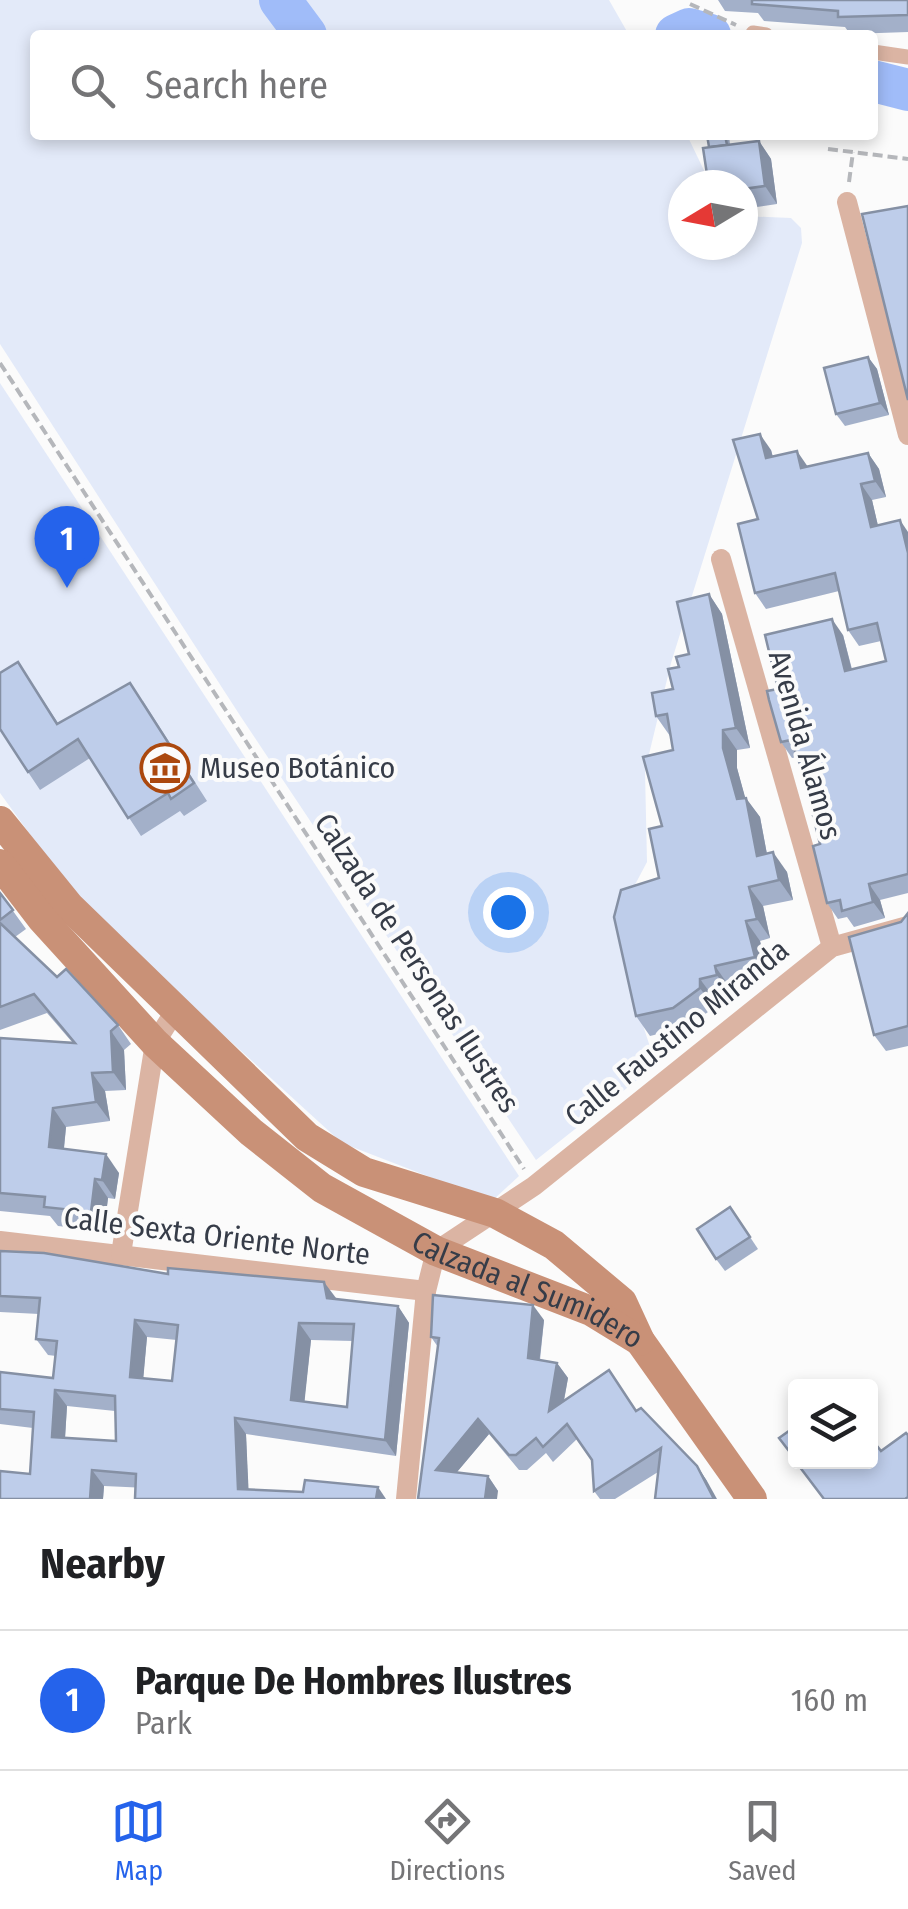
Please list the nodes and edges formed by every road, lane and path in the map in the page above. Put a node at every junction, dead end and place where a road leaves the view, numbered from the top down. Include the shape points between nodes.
1 (690, 4) dead end
2 (750, 30) edge
3 (878, 53) edge
4 (908, 57) edge
5 (828, 149) dead end
6 (853, 152) junction
7 (908, 158) edge
8 (847, 202) joint
9 (0, 363) edge
10 (908, 436) edge
11 (721, 559) dead end
12 (0, 821) edge
13 (0, 864) edge
14 (56, 912) junction
15 (908, 926) edge
16 (832, 947) junction
17 (175, 1011) junction
18 (154, 1043) junction
19 (534, 1186) junction
20 (495, 1213) junction
21 (0, 1241) edge
22 (436, 1251) junction
23 (121, 1254) junction
24 (426, 1291) junction
25 (640, 1341) junction
26 (406, 1499) edge
27 (752, 1499) edge

1 - 2 path
3 - 4 street
5 - 6 path
6 - 7 path
6 - 8 path
8 - 10 street
9 - 19 path, Calzada de Personas Ilustres
11 - 16 street, Avenida Álamos
12 - 14 main road
13 - 14 main road
14 - 17 main road, Calzada al Sumidero
14 - 18 main road, Calzada al Sumidero
15 - 16 street, Calle Faustino Miranda
16 - 19 street, Calle Faustino Miranda
17 - 18 street
17 - 20 main road, Calzada al Sumidero via 307,1137 364,1172
18 - 22 main road, Calzada al Sumidero via 322,1188
18 - 23 street
19 - 20 street, Calle Faustino Miranda
20 - 22 street, Calle Faustino Miranda
20 - 25 main road, Calzada al Sumidero via 554,1245 622,1302
21 - 23 street, Calle Sexta Oriente Norte
22 - 24 street
22 - 25 main road, Calzada al Sumidero via 592,1311
23 - 24 street, Calle Sexta Oriente Norte
24 - 26 street
25 - 27 main road

